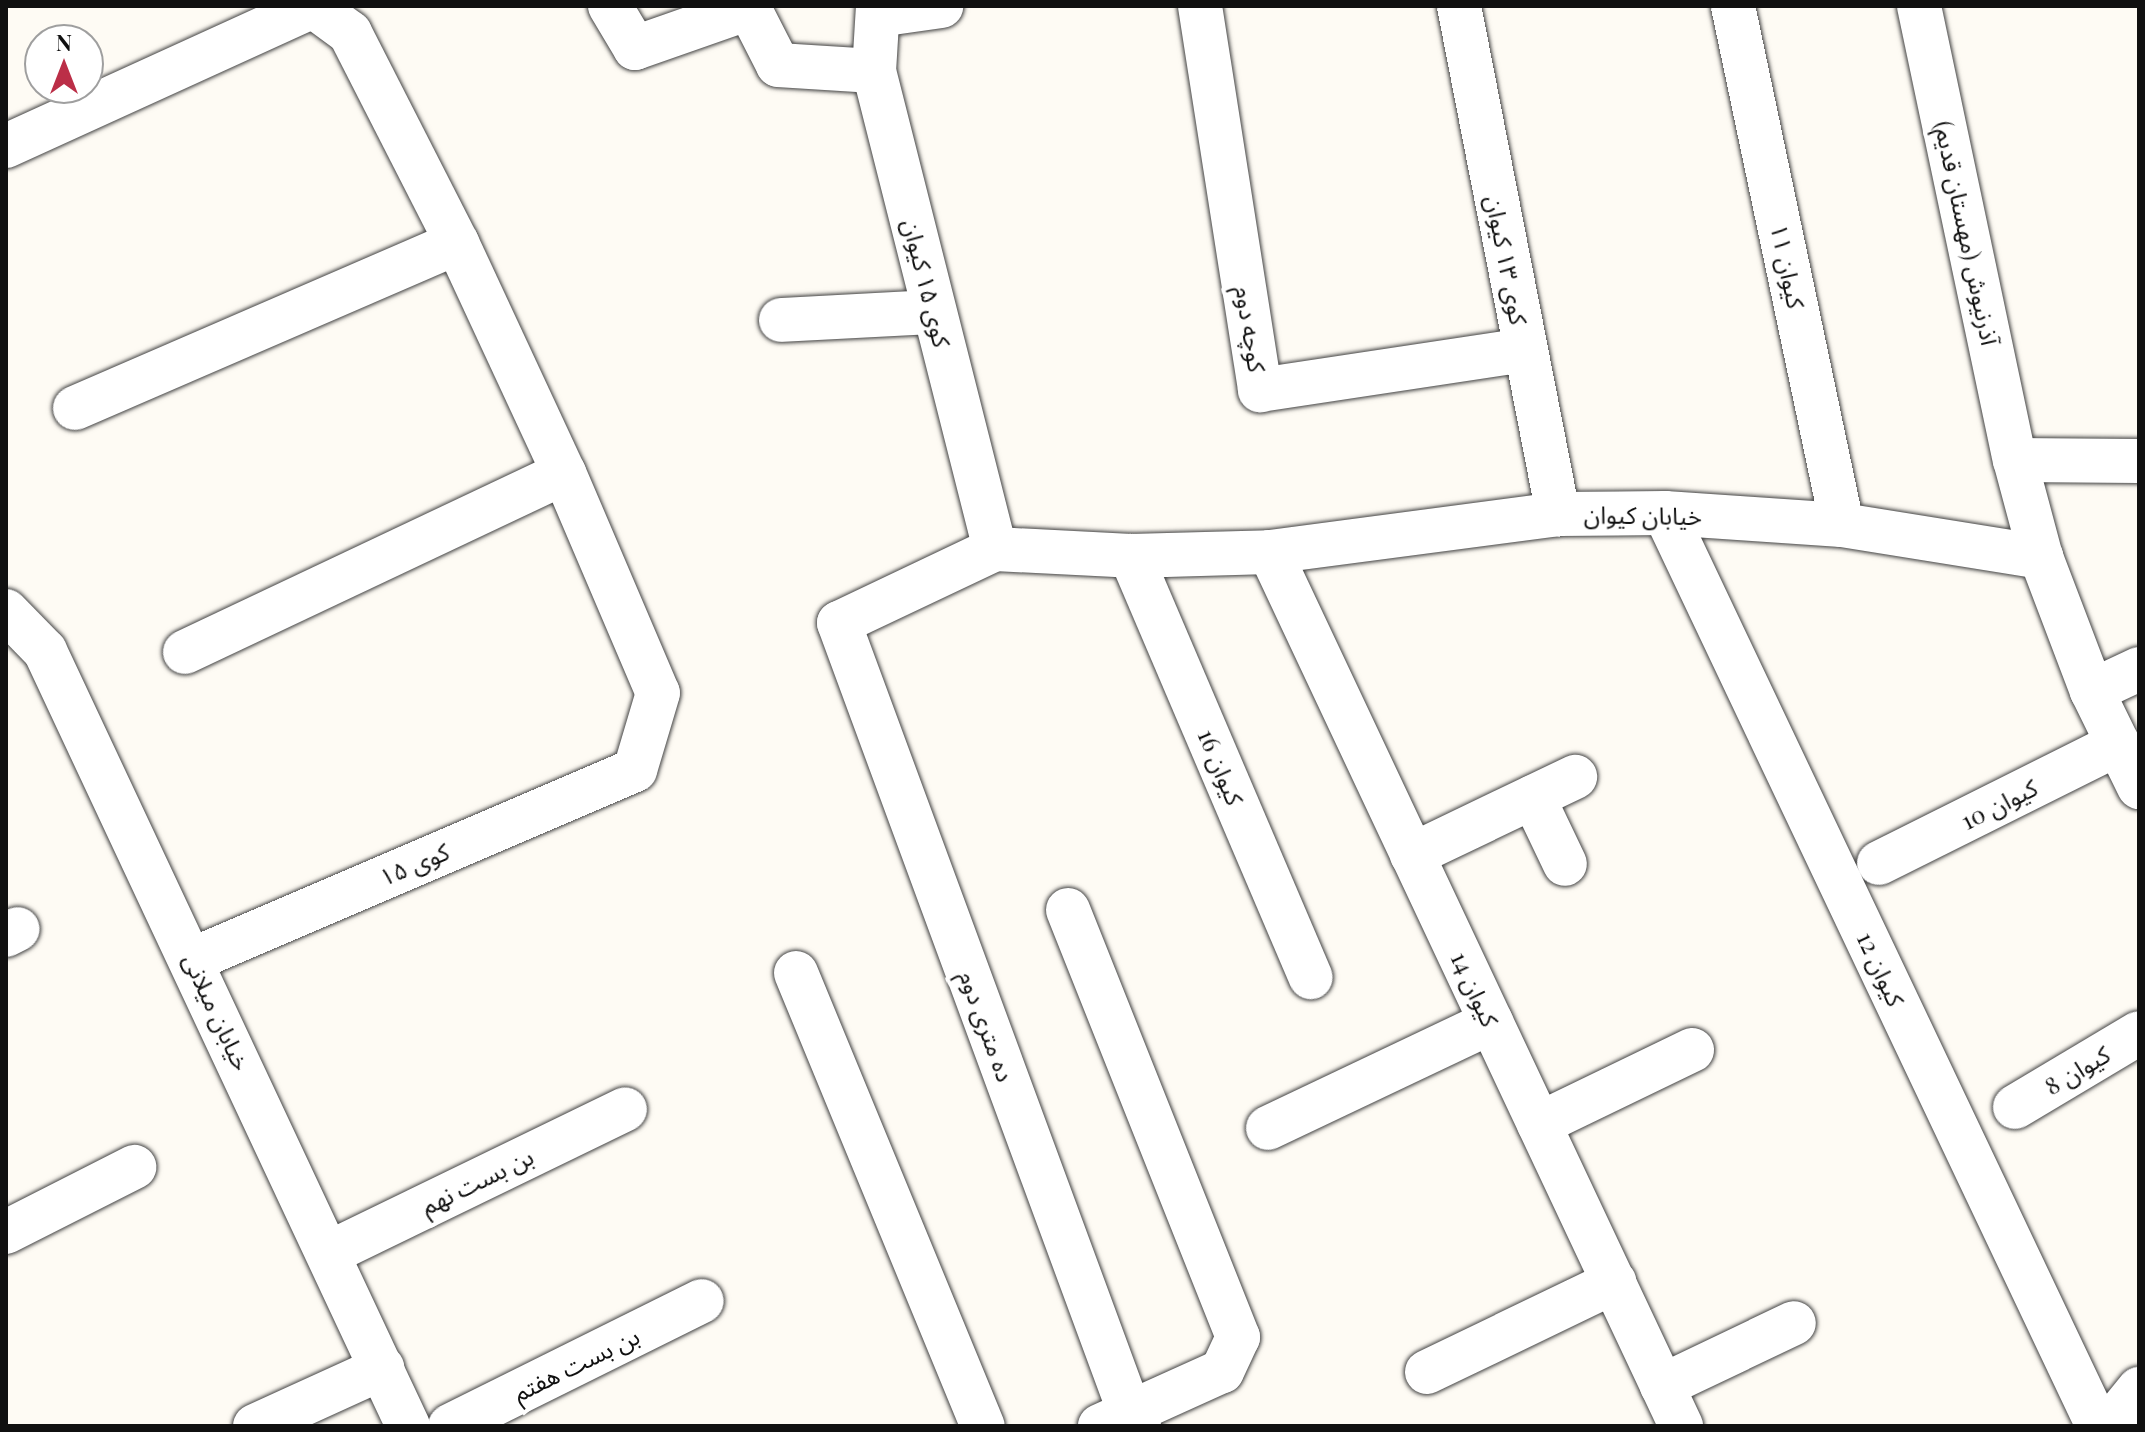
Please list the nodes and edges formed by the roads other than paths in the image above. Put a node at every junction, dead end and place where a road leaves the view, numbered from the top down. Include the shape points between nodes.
1 (610, 6) edge
2 (941, 6) edge
3 (1200, 6) edge
4 (1459, 6) edge
5 (1733, 6) edge
6 (1919, 6) edge
7 (748, 7) edge
8 (878, 10) edge
9 (874, 71) junction
10 (6, 146) edge
11 (457, 243) junction
12 (934, 312) junction
13 (781, 320) dead end
14 (1523, 350) junction
15 (75, 408) dead end
16 (2015, 460) junction
17 (2139, 461) edge
18 (564, 473) junction
19 (1665, 513) junction
20 (1558, 514) junction
21 (1842, 525) junction
22 (995, 549) junction
23 (1270, 552) junction
24 (1131, 556) junction
25 (2041, 557) junction
26 (6, 611) edge
27 (185, 652) dead end
28 (2139, 669) edge
29 (2092, 691) junction
30 (2118, 744) junction
31 (1575, 777) dead end
32 (2139, 787) edge
33 (1533, 797) junction
34 (1412, 855) junction
35 (1879, 863) dead end
36 (1565, 864) dead end
37 (1068, 910) dead end
38 (193, 959) junction
39 (796, 973) dead end
40 (1311, 977) dead end
41 (1491, 1022) junction
42 (2139, 1033) edge
43 (1692, 1050) dead end
44 (2015, 1107) dead end
45 (625, 1109) dead end
46 (1539, 1124) junction
47 (1268, 1128) dead end
48 (134, 1167) dead end
49 (6, 1232) edge
50 (329, 1253) junction
51 (1614, 1282) junction
52 (702, 1301) dead end
53 (1794, 1323) dead end
54 (382, 1368) junction
55 (1427, 1372) dead end
56 (1662, 1386) junction
57 (2139, 1389) edge
58 (1123, 1422) edge
59 (255, 1426) edge
60 (408, 1426) edge
61 (450, 1426) edge
62 (983, 1426) edge
63 (1681, 1426) edge
64 (2098, 1426) edge
65 (2109, 1426) edge

1 - 7 street via 644,64
2 - 8 street, کوی ۱۵ کیوان
3 - 14 street, کوچه دوم via 1260,390
4 - 14 street, کوی ۱۳ کیوان
5 - 21 street, کیوان ۱۱
6 - 16 street, آذرنیوش (مهستان قدیم)
7 - 9 street via 778,65
8 - 9 street, کوی ۱۵ کیوان
9 - 12 street, کوی ۱۵ کیوان
10 - 11 street via 313,6 350,33
11 - 15 street
11 - 18 street
12 - 13 street
12 - 22 street, کوی ۱۵ کیوان
14 - 20 street, کوی ۱۳ کیوان
16 - 17 street
16 - 25 street, آذرنیوش (مهستان قدیم)
18 - 27 street
18 - 38 street, کوی ۱۵ via 658,693 635,770
19 - 20 street, خیابان کیوان
19 - 21 street, خیابان کیوان
19 - 64 street, کیوان 12
20 - 23 street, خیابان کیوان
21 - 25 street, خیابان کیوان
22 - 24 street, خیابان کیوان
22 - 58 street, ده متری دوم via 839,623
23 - 24 street, خیابان کیوان
23 - 34 street, کیوان 14
24 - 40 street, کیوان 16
25 - 29 street
26 - 38 street, خیابان میلانی via 45,651
28 - 29 street
29 - 30 street
30 - 32 street
30 - 35 street, کیوان 10
31 - 33 street
33 - 34 street
33 - 36 street
34 - 41 street, کیوان 14
37 - 58 street via 1238,1337 1222,1371
38 - 50 street, خیابان میلانی
39 - 62 street
41 - 46 street, کیوان 14
41 - 47 street
42 - 44 street, کیوان 8
43 - 46 street
45 - 50 street, بن بست نهم
46 - 51 street, کیوان 14
48 - 49 street
50 - 54 street, خیابان میلانی
51 - 55 street
51 - 56 street, کیوان 14
52 - 61 street, بن بست هفتم
53 - 56 street
54 - 59 street
54 - 60 street, خیابان میلانی
56 - 63 street, کیوان 14
57 - 65 street

